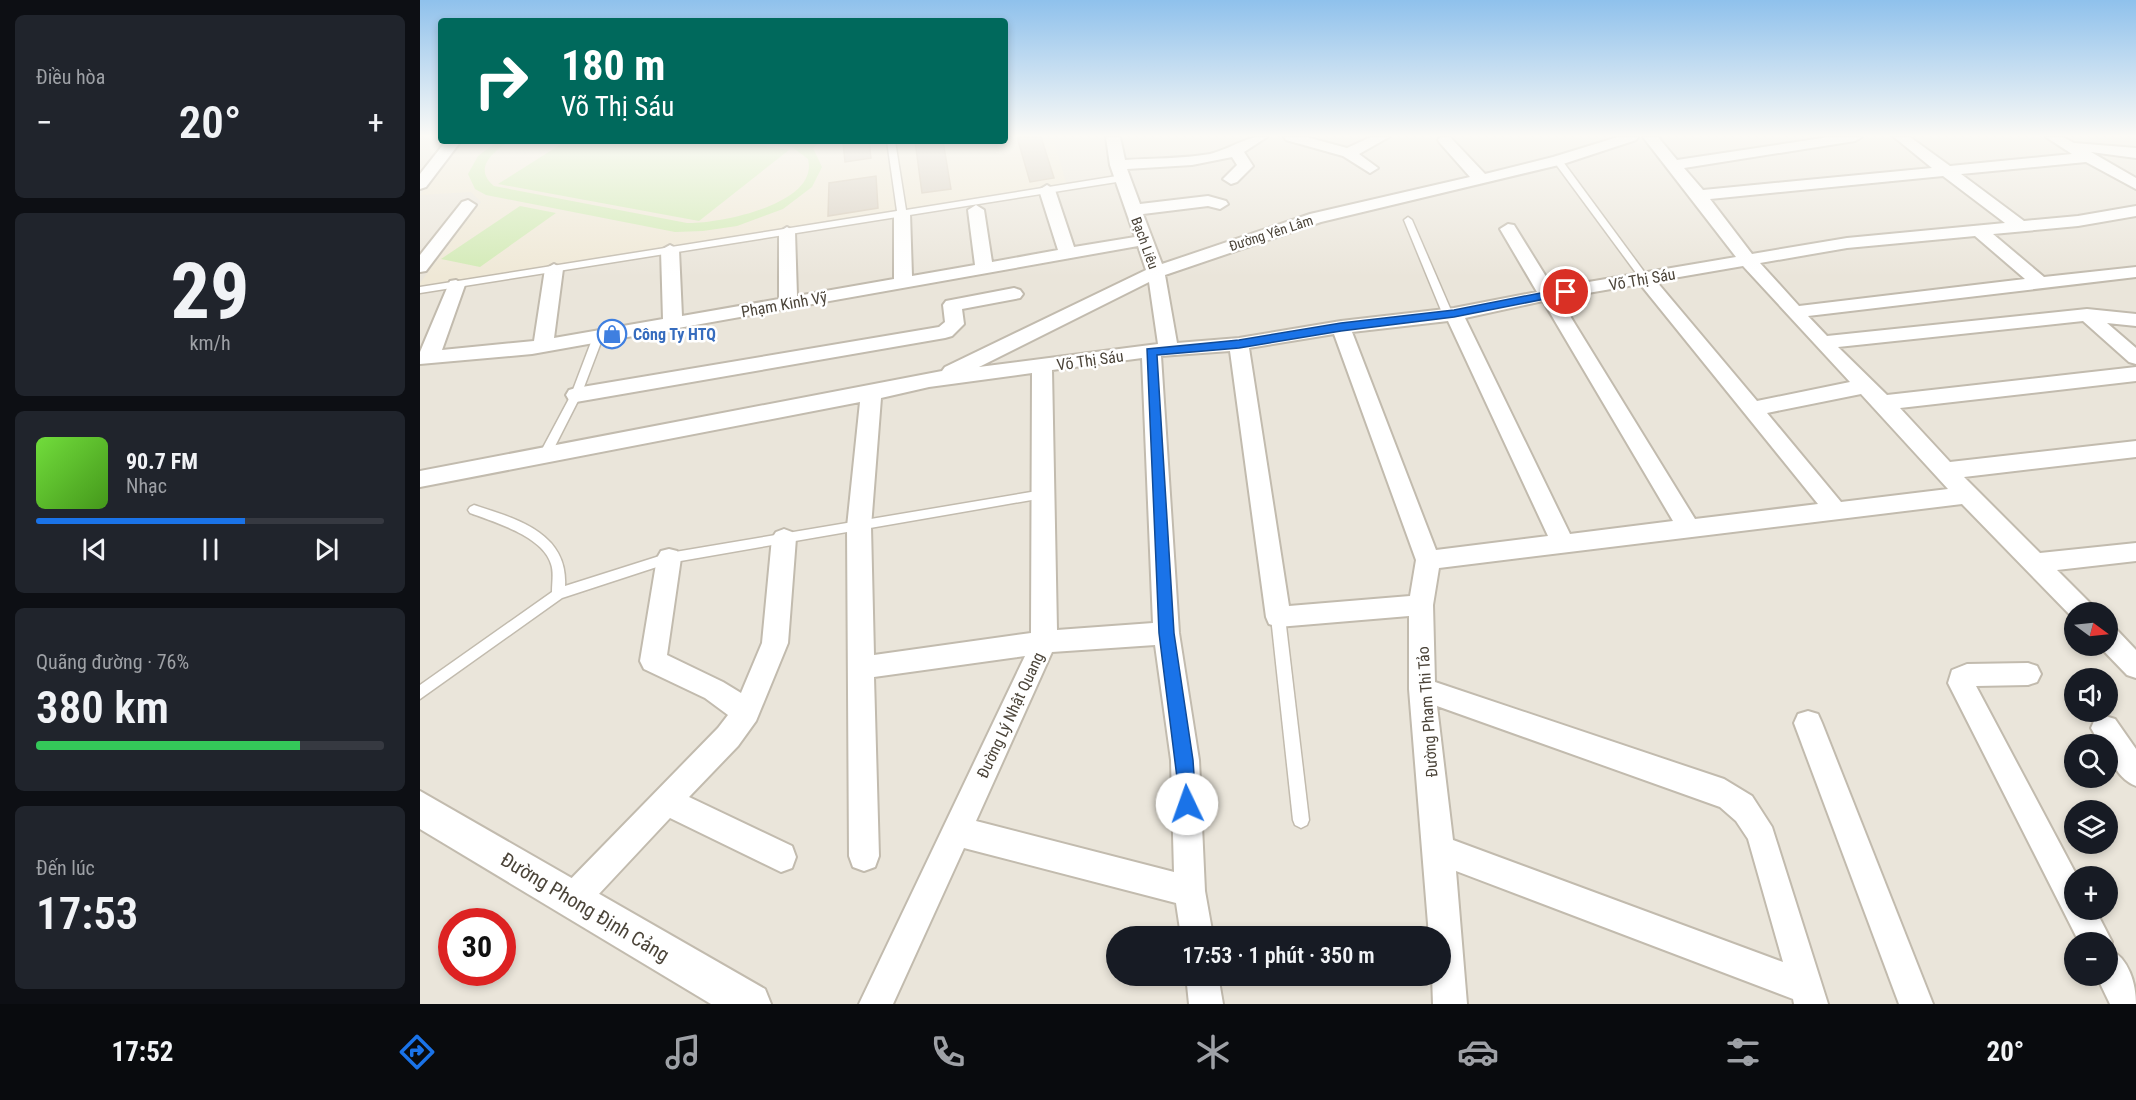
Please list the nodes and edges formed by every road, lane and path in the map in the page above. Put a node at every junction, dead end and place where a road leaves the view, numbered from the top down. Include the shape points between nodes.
1 (898, 184) edge
2 (1071, 184) edge
3 (1125, 184) edge
4 (1456, 184) edge
5 (1575, 184) edge
6 (1690, 184) edge
7 (1814, 184) edge
8 (1964, 184) edge
9 (1047, 190) junction
10 (1699, 195) junction
11 (1220, 204) dead end
12 (468, 205) dead end
13 (976, 210) dead end
14 (1133, 210) junction
15 (2136, 211) edge
16 (902, 213) junction
17 (1408, 220) dead end
18 (2020, 226) junction
19 (1508, 229) dead end
20 (1978, 230) junction
21 (787, 232) junction
22 (1146, 240) junction
23 (670, 250) junction
24 (1068, 255) junction
25 (1747, 260) junction
26 (420, 267) edge
27 (554, 269) junction
28 (985, 270) junction
29 (1156, 272) junction
30 (2136, 272) edge
31 (952, 275) junction
32 (1645, 279) junction
33 (2039, 282) junction
34 (903, 284) junction
35 (456, 285) junction
36 (420, 290) edge
37 (1014, 294) dead end
38 (1547, 295) junction
39 (788, 304) junction
40 (952, 305) junction
41 (1794, 312) junction
42 (1451, 314) junction
43 (2087, 315) junction
44 (2136, 320) edge
45 (673, 324) junction
46 (1341, 327) junction
47 (598, 337) junction
48 (1822, 343) junction
49 (1239, 344) junction
50 (543, 346) junction
51 (1160, 351) junction
52 (425, 358) edge
53 (2136, 358) edge
54 (1042, 367) junction
55 (2136, 374) edge
56 (928, 380) junction
57 (1866, 386) junction
58 (871, 393) junction
59 (576, 395) junction
60 (1882, 403) junction
61 (1753, 409) junction
62 (2136, 449) edge
63 (545, 455) junction
64 (1946, 471) junction
65 (420, 479) edge
66 (1042, 494) junction
67 (1968, 495) junction
68 (474, 510) dead end
69 (1836, 511) junction
70 (859, 527) junction
71 (1689, 528) junction
72 (784, 538) junction
73 (1563, 544) junction
74 (2136, 552) edge
75 (669, 558) junction
76 (1428, 560) junction
77 (2035, 563) junction
78 (558, 594) junction
79 (2073, 602) edge
80 (1421, 605) junction
81 (1278, 617) junction
82 (1166, 633) junction
83 (1044, 642) junction
84 (2118, 648) edge
85 (2136, 667) edge
86 (861, 668) junction
87 (2028, 674) dead end
88 (1422, 689) junction
89 (420, 693) edge
90 (746, 712) junction
91 (1808, 723) dead end
92 (2105, 728) dead end
93 (2136, 773) edge
94 (668, 802) junction
95 (420, 809) edge
96 (1301, 820) dead end
97 (956, 831) junction
98 (1439, 850) junction
99 (864, 856) dead end
100 (781, 857) dead end
101 (2064, 883) edge
102 (1190, 891) junction
103 (572, 900) junction
104 (1195, 926) edge
105 (2118, 984) edge
106 (1204, 986) edge
107 (1808, 995) edge
108 (750, 1004) edge
109 (876, 1004) edge
110 (1206, 1004) edge
111 (1450, 1004) edge
112 (1916, 1004) edge
113 (2128, 1004) edge

1 - 16 lane
2 - 9 lane
3 - 14 street, Bạch Liêu
4 - 29 street, Đường Yên Lâm via 1316,218
5 - 32 lane
6 - 10 street
7 - 10 street
8 - 18 street
9 - 16 lane
9 - 24 street
10 - 25 street
11 - 14 street via 1208,201
12 - 26 street
13 - 28 street
14 - 22 street, Bạch Liêu
15 - 18 street, Võ Thị Sáu
16 - 21 lane
16 - 34 street
17 - 42 lane
18 - 20 street, Võ Thị Sáu
19 - 38 street
20 - 25 street, Võ Thị Sáu via 1847,243
20 - 33 street
21 - 23 lane
21 - 39 street
22 - 24 street, Phạm Kinh Vỹ
22 - 29 street, Bạch Liêu
23 - 27 lane
23 - 45 street
24 - 28 street, Phạm Kinh Vỹ
25 - 32 street, Võ Thị Sáu
25 - 41 street
27 - 35 lane
27 - 50 street
28 - 31 street, Phạm Kinh Vỹ
29 - 51 street, Bạch Liêu
29 - 56 street, Đường Yên Lâm via 952,372
30 - 33 street
31 - 34 street, Phạm Kinh Vỹ
31 - 40 street
32 - 38 street, Võ Thị Sáu
32 - 61 street
33 - 41 street
34 - 39 street, Phạm Kinh Vỹ
35 - 36 lane
35 - 52 street
37 - 40 street
38 - 42 street, Võ Thị Sáu
38 - 71 street
39 - 45 street, Phạm Kinh Vỹ
40 - 59 street via 955,324 945,332
41 - 48 street
42 - 46 street, Võ Thị Sáu
42 - 73 street
43 - 44 street
43 - 48 street
43 - 53 street
45 - 47 street, Phạm Kinh Vỹ
46 - 49 street, Võ Thị Sáu
46 - 76 street, Đường Pham Thi Tảo
47 - 50 street, Phạm Kinh Vỹ
47 - 59 lane
48 - 57 street
49 - 51 street, Võ Thị Sáu
49 - 81 street
50 - 52 street, Phạm Kinh Vỹ
51 - 54 street, Võ Thị Sáu
51 - 82 street, Bạch Liêu
54 - 56 street, Võ Thị Sáu
54 - 66 street, Đường Lý Nhật Quang
55 - 60 street
56 - 58 street
57 - 60 street
57 - 61 street
58 - 63 street
58 - 70 street
59 - 63 lane
60 - 64 street
61 - 69 street
62 - 64 street
63 - 65 street
64 - 67 street
66 - 70 lane
66 - 83 street, Đường Lý Nhật Quang
67 - 69 street
67 - 77 street
68 - 78 lane via 544,542 558,564
69 - 71 street
70 - 72 lane
70 - 86 street
71 - 73 street
72 - 75 lane
72 - 90 street via 775,643
73 - 76 street
74 - 77 street
75 - 78 lane
75 - 90 street via 653,661 714,690
76 - 80 street, Đường Pham Thi Tảo
77 - 79 street
78 - 89 lane
80 - 81 street
80 - 88 street, Đường Pham Thi Tảo
81 - 96 lane
82 - 83 street
82 - 102 street, Bạch Liêu via 1185,760
83 - 86 street
83 - 97 street, Đường Lý Nhật Quang
84 - 85 street
86 - 99 street
87 - 101 street via 1967,675 1961,683
88 - 98 street, Đường Pham Thi Tảo
88 - 107 street via 1724,793 1737,801 1755,821 1762,837
90 - 94 street
91 - 112 street
92 - 93 street
94 - 100 street
94 - 103 street
95 - 103 street, Đường Phong Định Cảng
97 - 102 street
97 - 109 street, Đường Lý Nhật Quang
98 - 107 street
98 - 111 street, Đường Pham Thi Tảo
102 - 104 street, Bạch Liêu
103 - 108 street, Đường Phong Định Cảng
105 - 113 street
106 - 110 street

